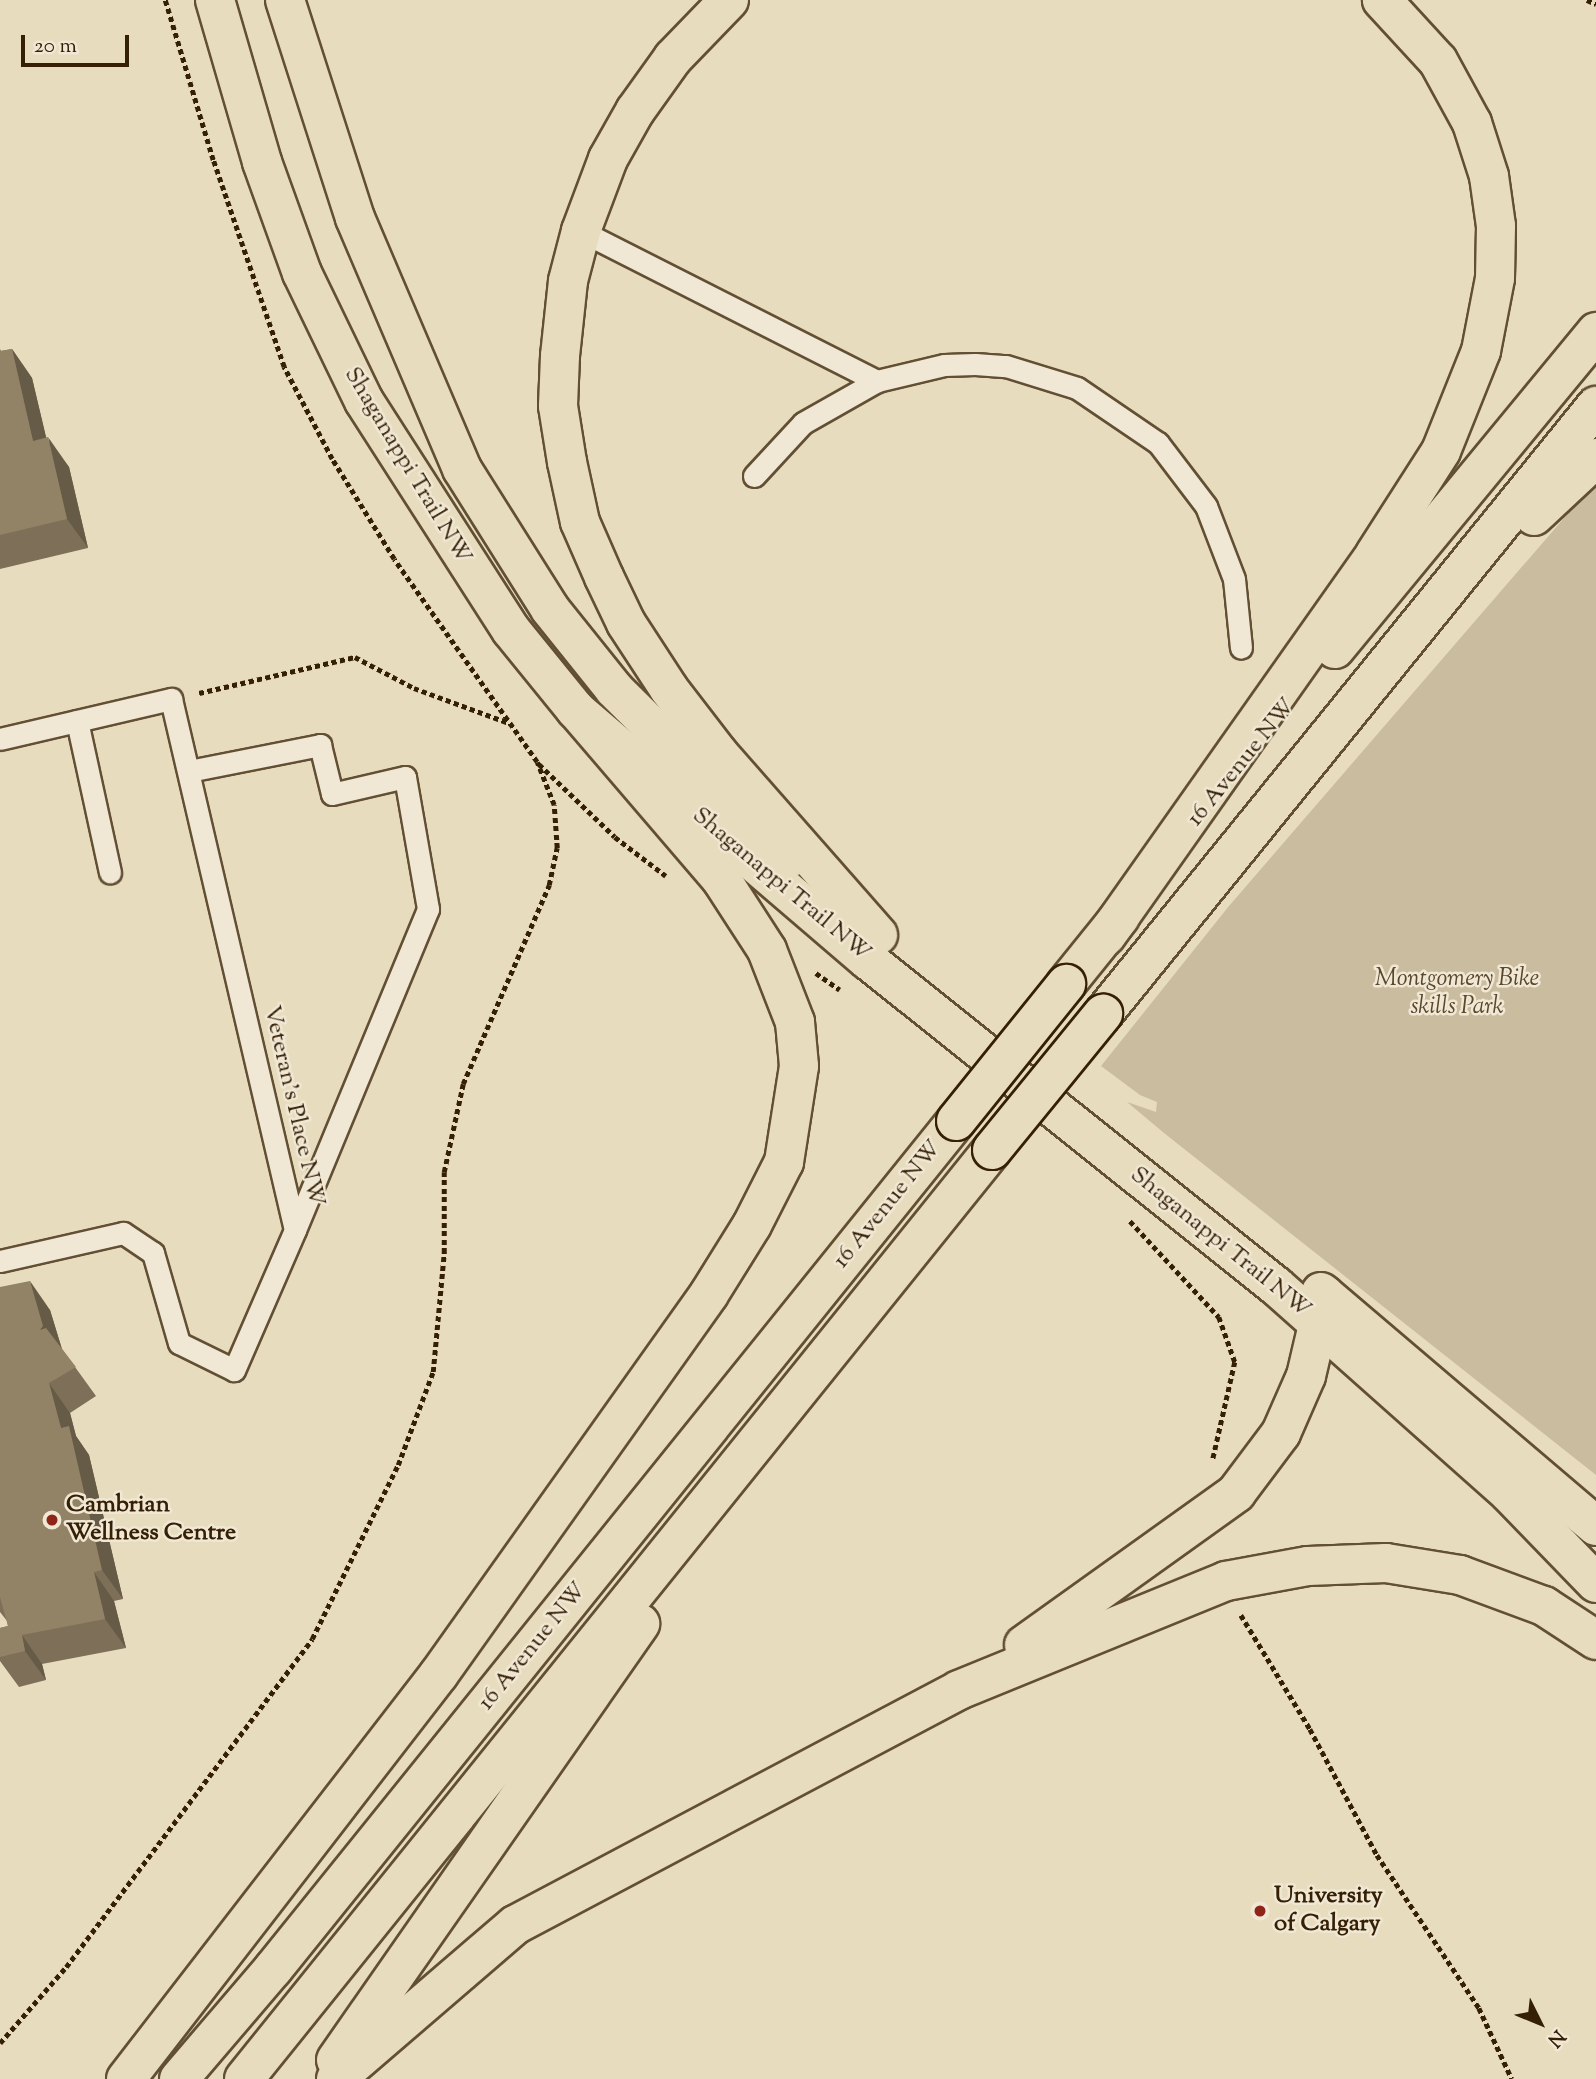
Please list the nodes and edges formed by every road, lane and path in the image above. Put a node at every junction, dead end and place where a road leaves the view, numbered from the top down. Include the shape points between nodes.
1 (215, 0) edge
2 (285, 0) edge
3 (729, 0) edge
4 (1382, 0) edge
5 (1587, 0) edge
6 (1596, 4) edge
7 (581, 231) junction
8 (1596, 332) edge
9 (877, 381) junction
10 (1596, 406) edge
11 (1596, 458) edge
12 (754, 476) dead end
13 (1241, 648) dead end
14 (1398, 650) junction
15 (181, 697) junction
16 (576, 710) junction
17 (77, 721) junction
18 (511, 723) dead end
19 (0, 739) edge
20 (537, 762) dead end
21 (189, 771) junction
22 (110, 872) dead end
23 (671, 880) dead end
24 (878, 935) junction
25 (1105, 936) junction
26 (1125, 1214) dead end
27 (295, 1230) junction
28 (0, 1261) edge
29 (1321, 1309) junction
30 (830, 1352) junction
31 (1212, 1463) dead end
32 (1596, 1527) edge
33 (1596, 1583) edge
34 (1236, 1608) dead end
35 (1596, 1640) edge
36 (959, 1690) junction
37 (126, 2079) edge
38 (179, 2079) edge
39 (244, 2079) edge
40 (323, 2079) edge
41 (336, 2079) edge
42 (1512, 2079) edge

1 - 16 main road, Shaganappi Trail NW via 262,162 302,273 364,401 510,630
2 - 24 main road, Shaganappi Trail NW via 355,218 451,444 542,597 614,689 794,867
3 - 7 main road via 673,58 635,111 608,159
4 - 25 main road via 1438,61 1472,123 1489,176 1496,226 1495,278 1481,351 1441,451 1383,543
5 - 6 path
7 - 9 lane
7 - 24 main road via 568,281 558,406 580,522 626,623 669,689 719,754
8 - 25 main road, 16 Avenue NW
9 - 12 lane via 803,423
9 - 13 lane via 944,365 1006,366 1077,388 1121,414 1158,443 1206,506 1234,579
10 - 14 main road, 16 Avenue NW
11 - 14 main road
14 - 30 main road, 16 Avenue NW, bridge
15 - 17 lane
15 - 18 path via 355,657 414,688
15 - 21 lane, Veteran's Place NW
16 - 29 main road, Shaganappi Trail NW via 868,960
16 - 37 main road via 721,879 767,950 795,1022 799,1066 784,1162 709,1294 447,1663
17 - 19 lane
17 - 22 lane
20 - 23 path via 615,837
21 - 27 lane, Veteran's Place NW
21 - 27 lane via 320,745 332,794 405,777 428,909
24 - 29 main road, Shaganappi Trail NW
25 - 38 main road, 16 Avenue NW, bridge via 273,1969
26 - 31 path via 1219,1317 1235,1362
27 - 28 lane, Veteran's Place NW via 234,1370 179,1343 153,1253 123,1233
29 - 32 main road, Shaganappi Trail NW
29 - 33 main road, Shaganappi Trail NW
29 - 36 main road via 1306,1376 1281,1433 1236,1493
30 - 39 main road, 16 Avenue NW
30 - 40 main road
34 - 42 path via 1310,1729 1377,1855 1479,2008
35 - 36 main road via 1544,1606 1460,1575 1385,1563 1308,1566 1226,1581
36 - 41 main road via 515,1925

